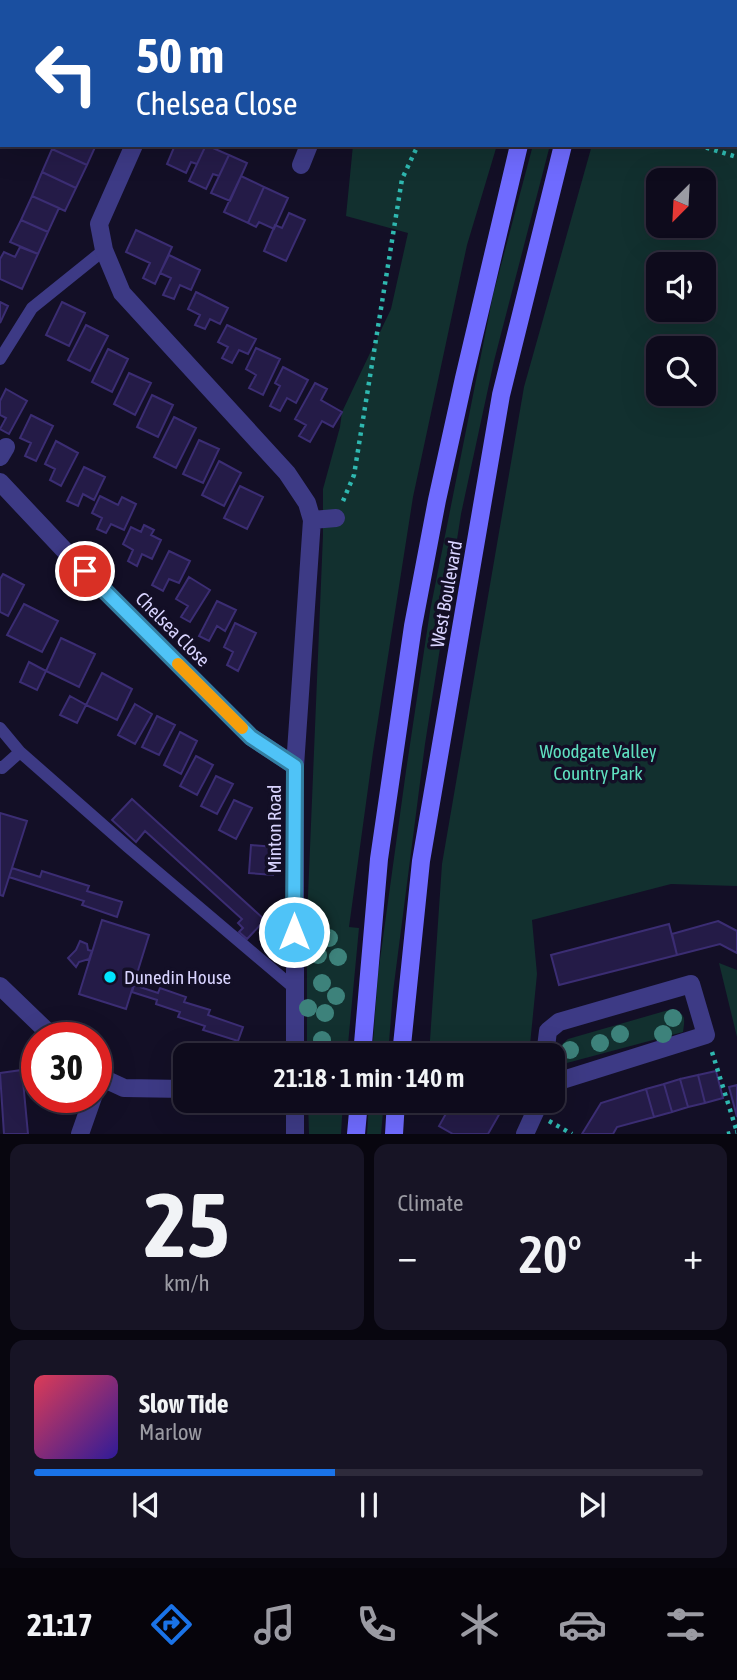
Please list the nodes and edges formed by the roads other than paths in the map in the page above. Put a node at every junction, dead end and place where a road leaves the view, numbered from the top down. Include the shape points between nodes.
1 (133, 147) edge
2 (308, 147) edge
3 (519, 147) edge
4 (563, 147) edge
5 (301, 165) dead end
6 (104, 250) junction
7 (0, 359) edge
8 (0, 482) edge
9 (336, 518) road end
10 (312, 520) junction
11 (0, 728) edge
12 (20, 752) junction
13 (295, 766) junction
14 (0, 767) edge
15 (0, 986) edge
16 (293, 987) junction
17 (37, 1022) edge
18 (295, 1043) edge
19 (363, 1043) edge
20 (402, 1043) edge
21 (546, 1043) edge
22 (565, 1079) edge
23 (112, 1084) edge
24 (173, 1090) edge
25 (87, 1113) edge
26 (295, 1113) edge
27 (358, 1113) edge
28 (395, 1113) edge
29 (535, 1113) edge
30 (80, 1134) edge
31 (295, 1134) edge
32 (356, 1134) edge
33 (394, 1134) edge
34 (525, 1134) edge

1 - 6 street, Minton Road via 99,224
2 - 5 street
3 - 19 main road, West Boulevard via 437,500 413,626 379,859
4 - 20 main road, West Boulevard via 501,395 421,861
6 - 7 lane via 32,308
6 - 10 street, Minton Road via 122,293 287,472
8 - 13 street, Chelsea Close via 251,737
9 - 10 street
10 - 13 street, Minton Road
11 - 12 lane
12 - 14 lane
12 - 16 lane
13 - 16 street, Minton Road
15 - 17 street
16 - 18 street, Minton Road
21 - 22 street via 548,1031 559,1022 691,984 706,1035
23 - 24 street
25 - 30 street
26 - 31 street
27 - 32 main road
28 - 33 main road
29 - 34 street

